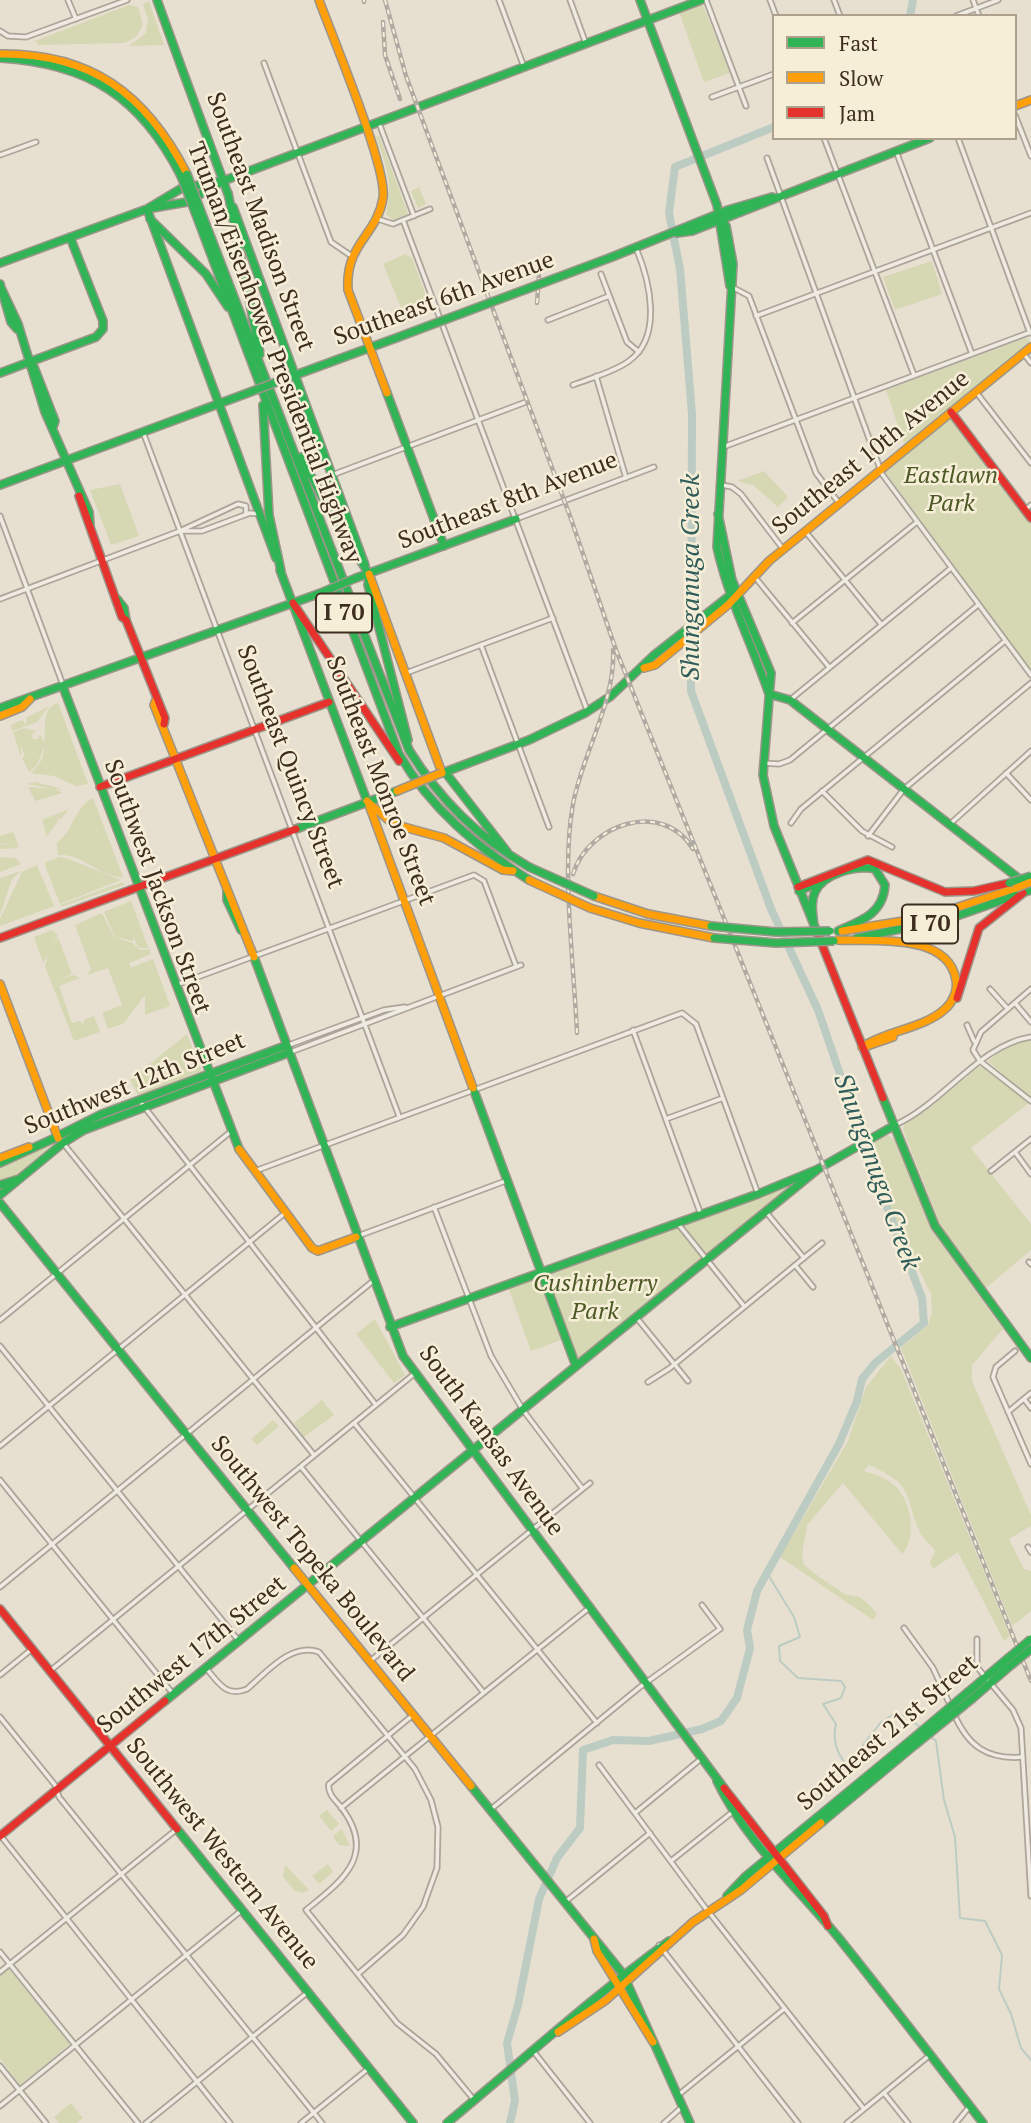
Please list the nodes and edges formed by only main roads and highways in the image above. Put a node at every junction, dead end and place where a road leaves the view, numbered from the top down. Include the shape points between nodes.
1 (157, 0) edge
2 (319, 0) edge
3 (640, 0) edge
4 (703, 0) edge
5 (648, 20) junction
6 (0, 56) edge
7 (366, 127) junction
8 (925, 140) edge
9 (223, 181) junction
10 (228, 193) junction
11 (146, 209) junction
12 (197, 211) junction
13 (720, 218) junction
14 (150, 219) junction
15 (70, 237) junction
16 (0, 263) edge
17 (1, 287) edge
18 (232, 315) junction
19 (370, 347) junction
20 (1031, 347) edge
21 (29, 362) junction
22 (0, 373) edge
23 (265, 373) junction
24 (295, 376) junction
25 (262, 397) junction
26 (218, 404) junction
27 (951, 412) junction
28 (287, 431) junction
29 (66, 460) junction
30 (0, 485) edge
31 (1028, 507) edge
32 (1031, 517) edge
33 (516, 519) road end
34 (444, 546) junction
35 (281, 571) junction
36 (369, 574) junction
37 (733, 595) junction
38 (293, 603) junction
39 (140, 659) junction
40 (644, 668) junction
41 (63, 687) junction
42 (769, 694) junction
43 (30, 699) junction
44 (330, 702) junction
45 (0, 708) edge
46 (0, 716) edge
47 (178, 758) junction
48 (417, 765) junction
49 (408, 771) junction
50 (443, 772) junction
51 (100, 787) junction
52 (367, 801) junction
53 (510, 857) junction
54 (215, 858) junction
55 (514, 871) junction
56 (1031, 876) edge
57 (828, 879) junction
58 (137, 887) junction
59 (1031, 887) edge
60 (1016, 888) junction
61 (799, 889) junction
62 (814, 926) junction
63 (834, 931) junction
64 (0, 938) edge
65 (836, 940) junction
66 (0, 984) edge
67 (862, 1047) junction
68 (287, 1049) junction
69 (210, 1078) junction
70 (895, 1125) junction
71 (60, 1140) junction
72 (0, 1161) edge
73 (818, 1169) junction
74 (19, 1179) junction
75 (783, 1184) junction
76 (0, 1185) edge
77 (795, 1188) junction
78 (0, 1195) edge
79 (0, 1203) edge
80 (356, 1237) junction
81 (542, 1272) junction
82 (390, 1328) junction
83 (1031, 1358) edge
84 (576, 1366) junction
85 (473, 1451) junction
86 (308, 1585) junction
87 (0, 1609) edge
88 (1031, 1639) edge
89 (1031, 1649) edge
90 (1009, 1662) junction
91 (110, 1746) junction
92 (0, 1836) edge
93 (774, 1858) junction
94 (621, 1980) junction
95 (413, 2123) edge
96 (447, 2123) edge
97 (690, 2123) edge
98 (983, 2123) edge

1 - 9 main road, Southeast Madison Street
2 - 7 main road
3 - 5 main road
4 - 5 main road
5 - 7 main road
5 - 13 main road
6 - 12 main road, Truman/Eisenhower Presidential Highway / I 70, bridge via 45,58 95,72 125,94 149,116 184,175
7 - 9 main road
7 - 19 main road via 386,195 378,219 350,255 346,281
8 - 13 main road, Southeast 6th Avenue
9 - 10 main road, Southeast Madison Street
9 - 11 main road via 213,191 159,210
10 - 23 main road
10 - 24 main road, Southeast Madison Street
11 - 14 main road, Southeast Monroe Street
11 - 15 main road
12 - 18 main road, Truman/Eisenhower Presidential Highway / I 70
12 - 23 main road, Truman/Eisenhower Presidential Highway / I 70
13 - 19 main road, Southeast 6th Avenue, bridge
13 - 37 main road via 730,286 718,555
14 - 18 main road via 205,275
14 - 26 main road, Southeast Monroe Street
15 - 16 main road
15 - 21 main road via 103,321 102,331
17 - 21 main road, South Kansas Avenue
18 - 25 main road, Truman/Eisenhower Presidential Highway / I 70
19 - 24 main road, Southeast 6th Avenue
19 - 34 main road
20 - 27 main road, Southeast 10th Avenue
21 - 22 main road
21 - 29 main road, South Kansas Avenue
23 - 28 main road, Truman/Eisenhower Presidential Highway / I 70
24 - 26 main road, Southeast 6th Avenue, bridge
24 - 36 main road, Southeast Madison Street
25 - 35 main road via 269,515
25 - 49 main road, Truman/Eisenhower Presidential Highway / I 70 via 384,721
26 - 29 main road, Southeast 6th Avenue
26 - 35 main road, Southeast Monroe Street
27 - 31 main road
27 - 37 main road, Southeast 10th Avenue
28 - 36 main road
28 - 48 main road, Truman/Eisenhower Presidential Highway / I 70 via 391,710
29 - 30 main road, Southeast 6th Avenue
29 - 39 main road, South Kansas Avenue
31 - 32 main road
33 - 34 main road, Southeast 8th Avenue
34 - 36 main road, Southeast 8th Avenue
35 - 38 main road, Southeast Monroe Street
36 - 38 main road, Southeast 8th Avenue, bridge
36 - 48 main road via 402,723
36 - 50 main road, Southeast Madison Street
37 - 40 main road, Southeast 10th Avenue via 714,606
37 - 40 main road, Southeast 10th Avenue via 715,616 655,665
37 - 42 main road via 768,660
38 - 39 main road, Southeast 8th Avenue
38 - 44 main road, Southeast Monroe Street
38 - 49 main road
39 - 41 main road, Southeast 8th Avenue
39 - 47 main road, South Kansas Avenue
40 - 50 main road, Southeast 10th Avenue via 587,710 519,745
41 - 43 main road, Southeast 8th Avenue
41 - 51 main road, Southwest Jackson Street
42 - 59 main road via 790,700
42 - 61 main road via 763,763 771,819
43 - 45 main road
43 - 46 main road
44 - 47 main road
44 - 52 main road, Southeast Monroe Street
47 - 51 main road
47 - 54 main road, South Kansas Avenue
48 - 53 main road, Truman/Eisenhower Presidential Highway / I 70 via 456,814
49 - 55 main road, Truman/Eisenhower Presidential Highway / I 70 via 456,830
50 - 52 main road, Southeast 10th Avenue, bridge
50 - 53 main road, Southeast Madison Street
51 - 58 main road, Southwest Jackson Street
52 - 54 main road, Southeast 10th Avenue
52 - 55 main road via 388,823 441,836 503,870
52 - 81 main road, Southeast Monroe Street
53 - 63 main road, Truman/Eisenhower Presidential Highway / I 70, bridge via 593,896 648,914 776,932
54 - 58 main road, Southeast 10th Avenue
54 - 68 main road, South Kansas Avenue
55 - 65 main road, Truman/Eisenhower Presidential Highway / I 70, bridge via 590,908 639,923 714,938
56 - 60 main road, bridge
57 - 61 main road
57 - 62 main road via 813,897
57 - 63 main road via 870,867 880,872 885,885 885,897 875,913
58 - 64 main road, Southeast 10th Avenue
58 - 69 main road, Southwest Jackson Street
59 - 60 main road, Truman/Eisenhower Presidential Highway / I 70, bridge
60 - 61 main road via 945,892 868,860
60 - 63 main road, Truman/Eisenhower Presidential Highway / I 70 via 928,917
60 - 65 main road, Truman/Eisenhower Presidential Highway / I 70 via 930,924
60 - 67 main road via 979,928 957,999 947,1012
61 - 62 main road
62 - 67 main road
65 - 67 main road via 929,948 948,960 956,977 952,999 941,1012
66 - 71 main road
67 - 70 main road
68 - 69 main road, Southwest 12th Street
68 - 80 main road, South Kansas Avenue
69 - 71 main road, Southwest 12th Street
69 - 80 main road, Southwest Jackson Street via 229,1133 316,1251
70 - 73 main road
70 - 83 main road via 940,1235
71 - 72 main road, Southwest 12th Street
71 - 74 main road
73 - 75 main road
73 - 77 main road, Southwest 17th Street
74 - 76 main road
74 - 78 main road
75 - 77 main road
75 - 81 main road
77 - 84 main road, Southwest 17th Street
79 - 86 main road, Southwest Topeka Boulevard
80 - 82 main road, South Kansas Avenue
81 - 82 main road
81 - 84 main road, Southeast Monroe Street
82 - 85 main road, South Kansas Avenue via 414,1374
84 - 85 main road, Southwest 17th Street
85 - 86 main road, Southwest 17th Street
85 - 93 main road, South Kansas Avenue
86 - 91 main road, Southwest 17th Street
86 - 94 main road, Southwest Topeka Boulevard via 605,1948
87 - 91 main road, Southwest Western Avenue
88 - 90 main road, Southeast 21st Street, bridge
89 - 90 main road, Southeast 21st Street, bridge
90 - 93 main road, Southeast 21st Street, bridge
91 - 92 main road, Southwest 17th Street
91 - 95 main road, Southwest Western Avenue
93 - 94 main road, Southeast 21st Street via 741,1890
93 - 98 main road, South Kansas Avenue
94 - 96 main road, Southeast 21st Street
94 - 97 main road, Southwest Topeka Boulevard via 650,2028

